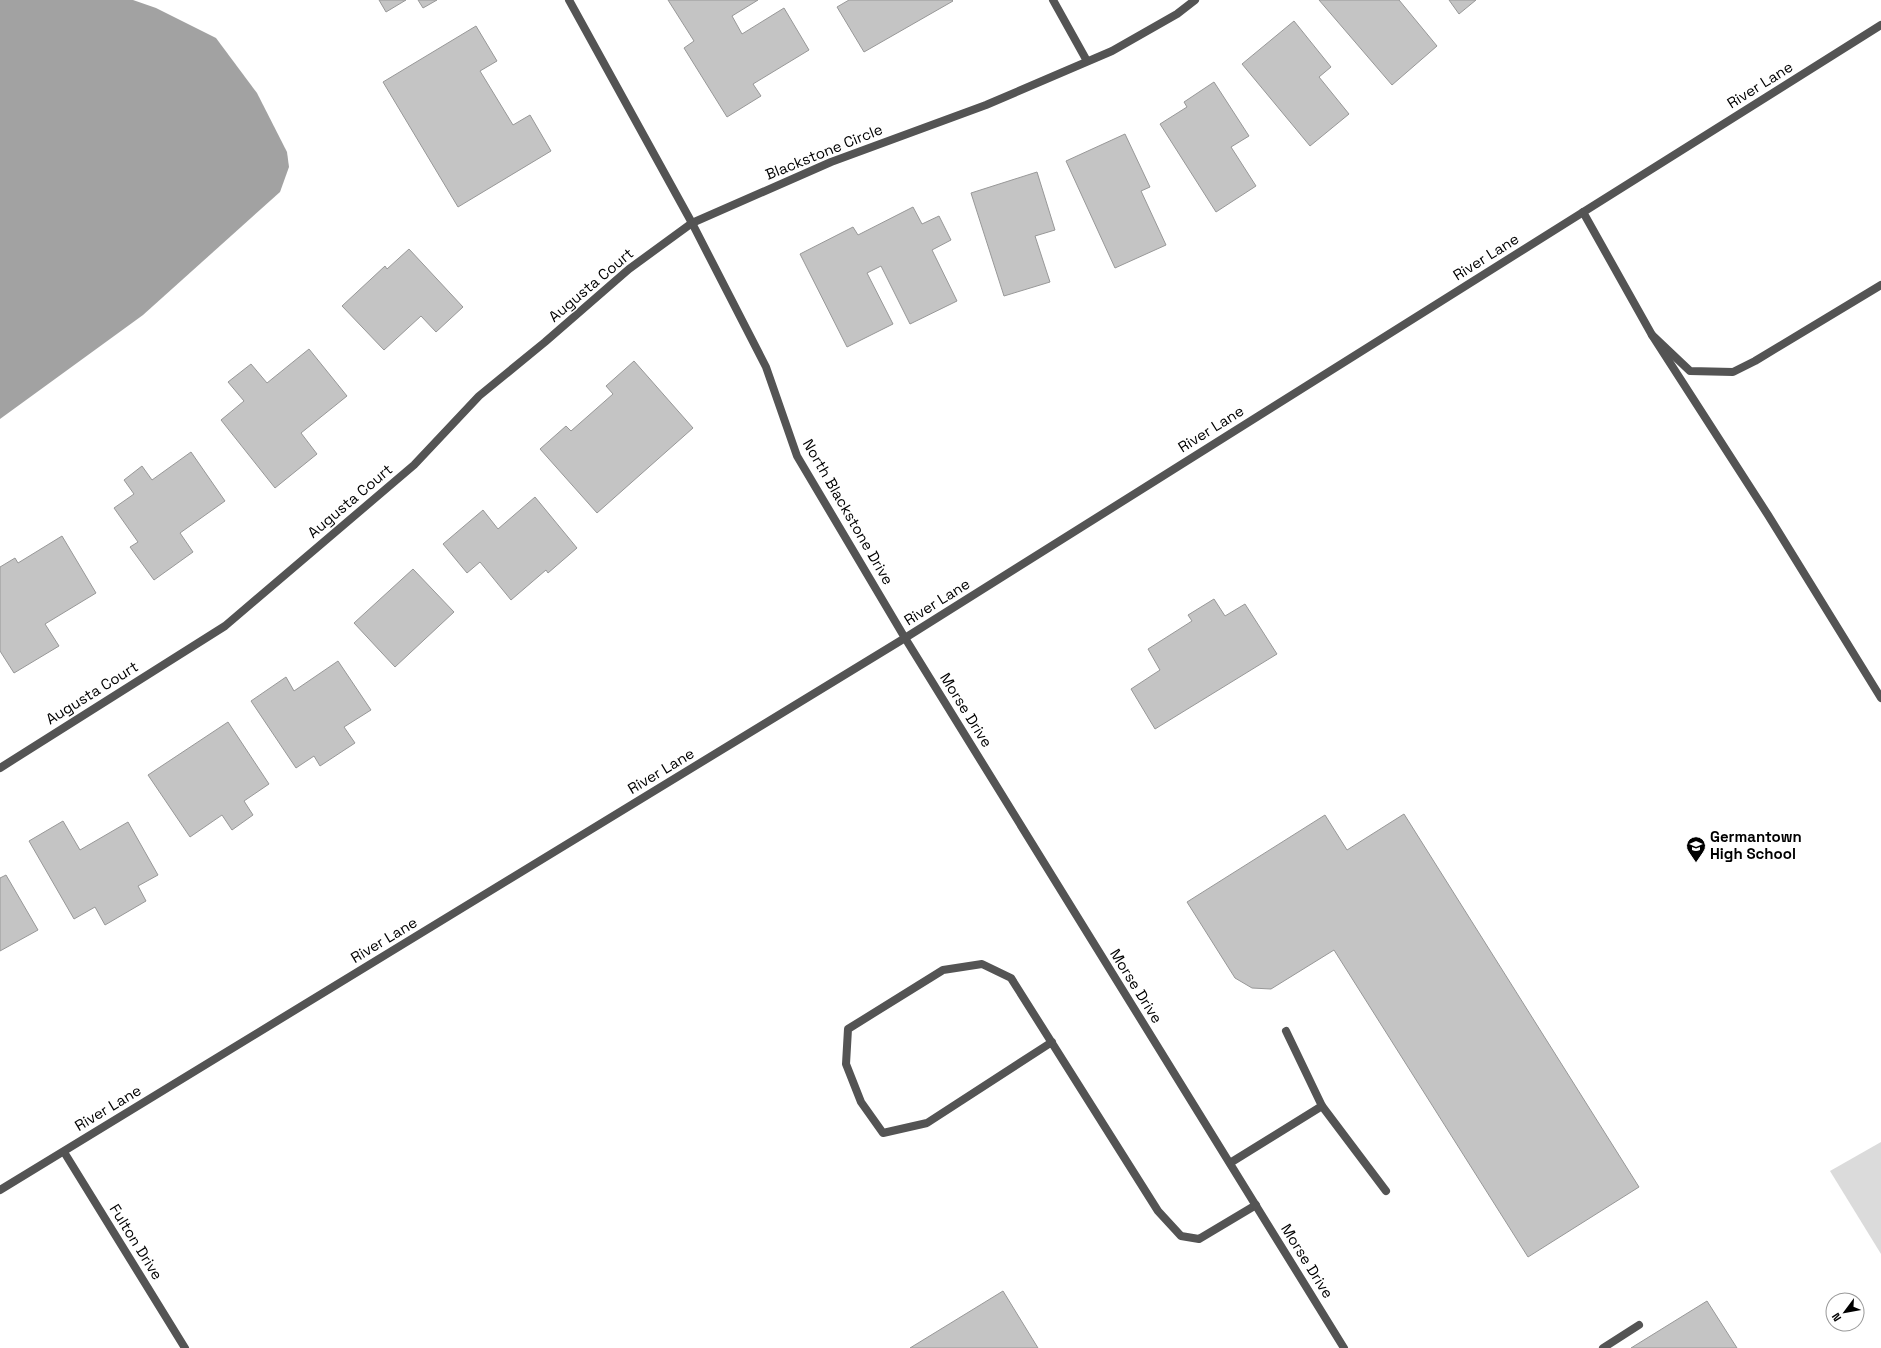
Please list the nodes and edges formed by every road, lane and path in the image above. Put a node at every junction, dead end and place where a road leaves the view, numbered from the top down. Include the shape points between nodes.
1 (569, 0) edge
2 (1053, 0) edge
3 (1195, 0) edge
4 (1881, 25) edge
5 (1087, 61) junction
6 (1583, 212) junction
7 (692, 223) junction
8 (1881, 285) edge
9 (1652, 335) junction
10 (905, 638) junction
11 (1881, 698) edge
12 (0, 768) edge
13 (1286, 1032) dead end
14 (1052, 1042) junction
15 (1322, 1106) junction
16 (64, 1152) junction
17 (1230, 1163) junction
18 (0, 1190) edge
19 (1386, 1191) dead end
20 (1256, 1205) junction
21 (1639, 1325) dead end
22 (185, 1348) edge
23 (1344, 1348) edge
24 (1603, 1348) edge

1 - 7 street
2 - 5 street
3 - 5 street, Blackstone Circle via 1177,14 1112,51
4 - 6 street, River Lane
5 - 7 street, Blackstone Circle via 986,105 831,162
6 - 9 street
6 - 10 street, River Lane
7 - 10 street, North Blackstone Drive via 766,367 797,456
7 - 12 street, Augusta Court via 629,269 479,396 414,465 225,626
8 - 9 street via 1733,372 1690,371
9 - 11 street
10 - 16 street, River Lane
10 - 17 street, Morse Drive
13 - 15 street
14 - 14 street via 1011,978 982,964 943,970 848,1029 846,1064 861,1102 883,1133 927,1123
14 - 20 street via 1158,1211 1181,1236 1199,1239
15 - 17 street
15 - 19 street
16 - 18 street, River Lane
16 - 22 street, Fulton Drive
17 - 20 street, Morse Drive
20 - 23 street, Morse Drive
21 - 24 street

